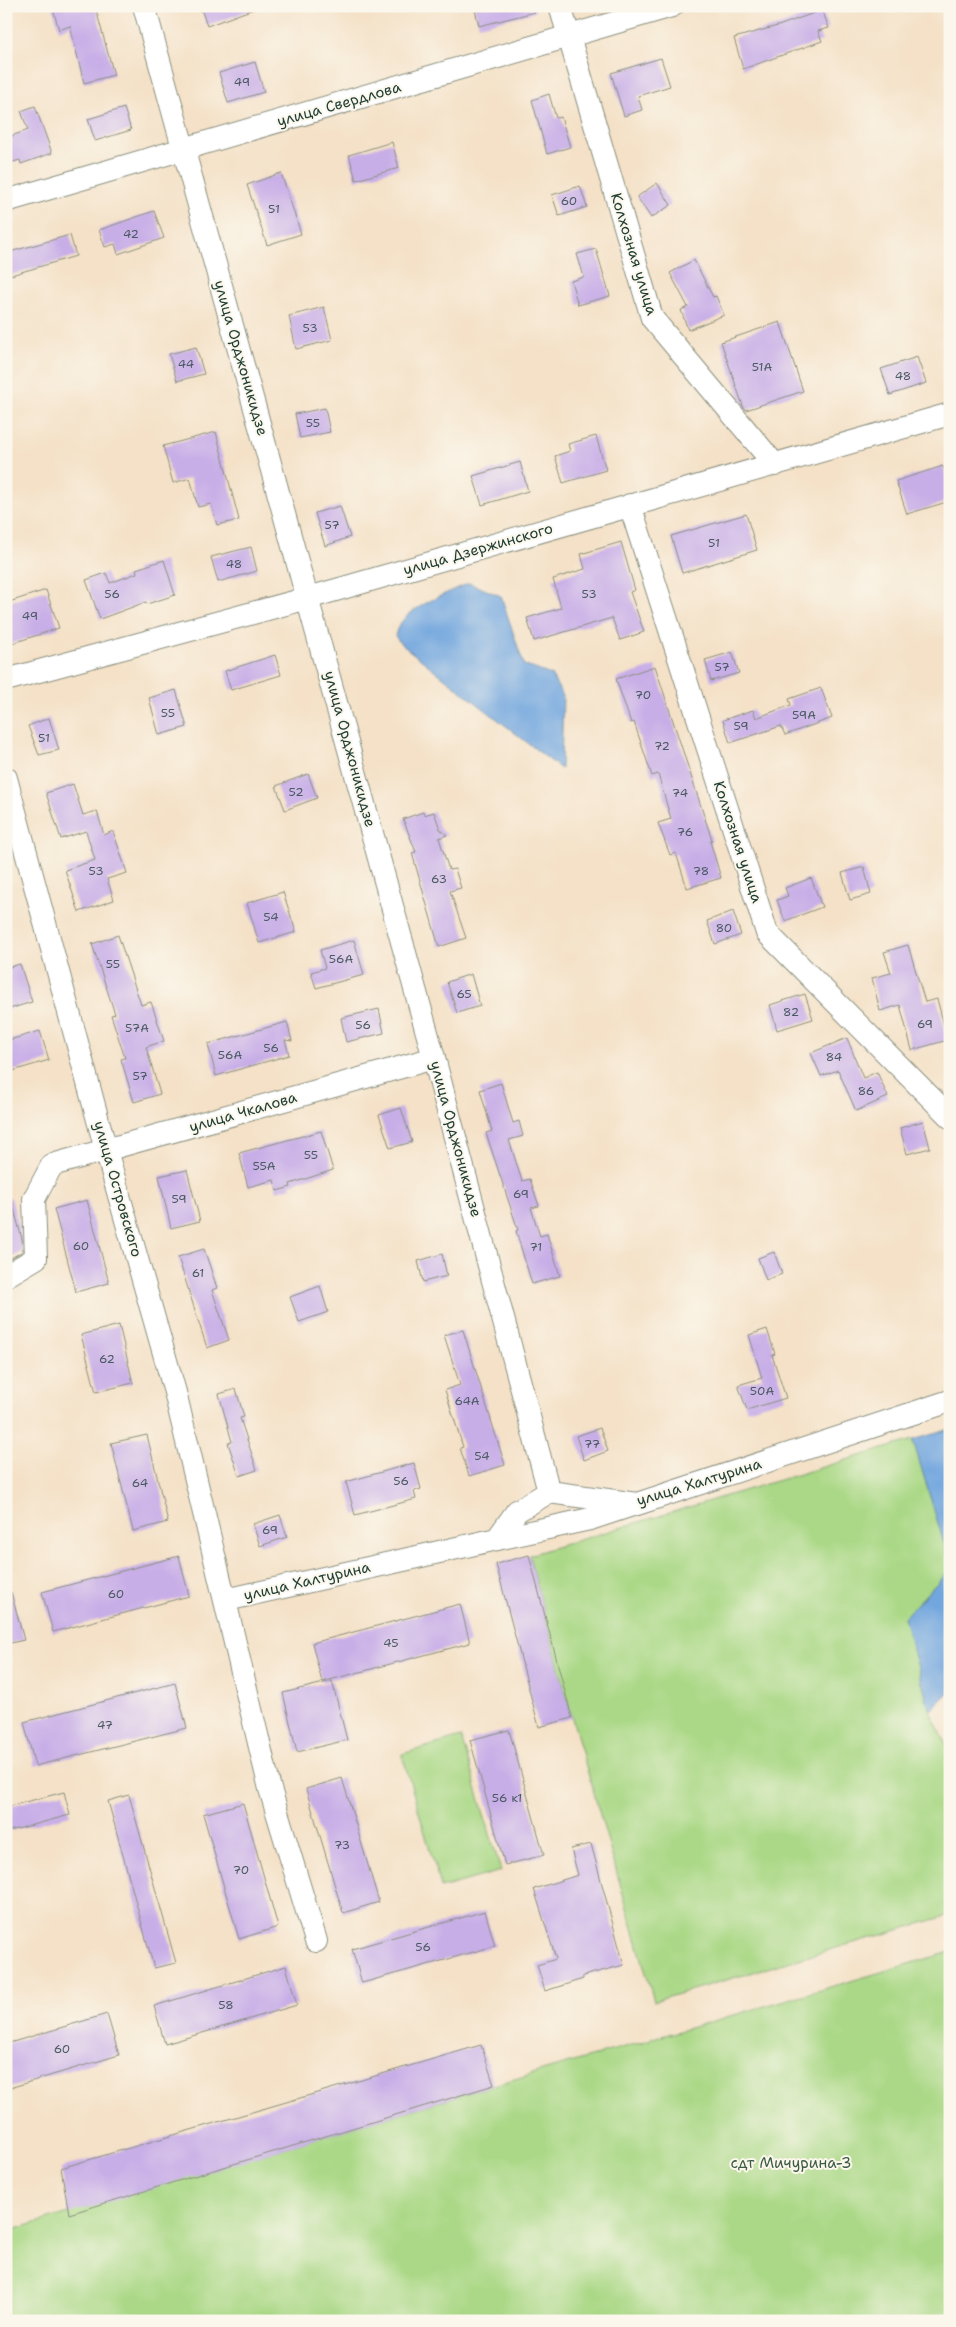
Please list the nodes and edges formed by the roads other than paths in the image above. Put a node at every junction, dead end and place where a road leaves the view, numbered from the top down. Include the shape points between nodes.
1 (144, 6) edge
2 (560, 6) edge
3 (672, 6) edge
4 (569, 36) junction
5 (183, 150) junction
6 (6, 201) edge
7 (950, 414) edge
8 (776, 465) junction
9 (630, 505) junction
10 (308, 598) junction
11 (6, 680) edge
12 (6, 778) edge
13 (434, 1058) junction
14 (950, 1117) edge
15 (106, 1150) junction
16 (6, 1276) edge
17 (950, 1401) edge
18 (549, 1492) junction
19 (638, 1504) junction
20 (498, 1539) junction
21 (226, 1600) junction
22 (316, 1941) dead end

1 - 5 street, улица Орджоникидзе
2 - 4 street, Колхозная улица
3 - 4 street, улица Свердлова
4 - 5 street, улица Свердлова
4 - 8 street, Колхозная улица via 652,318
5 - 6 street, улица Свердлова
5 - 10 street, улица Орджоникидзе
7 - 8 street, улица Дзержинского
8 - 9 street, улица Дзержинского
9 - 10 street, улица Дзержинского
9 - 14 street, Колхозная улица via 767,933
10 - 11 street, улица Дзержинского
10 - 13 street, улица Орджоникидзе
12 - 15 street, улица Островского
13 - 15 street, улица Чкалова
13 - 18 street, улица Орджоникидзе
15 - 16 street, улица Чкалова via 52,1165 34,1199 36,1258
15 - 21 street, улица Островского via 175,1392
17 - 19 street, улица Халтурина
18 - 19 street, улица Халтурина
18 - 20 street via 517,1512
19 - 20 street, улица Халтурина via 590,1519
20 - 21 street, улица Халтурина
21 - 22 street, улица Островского via 270,1790

